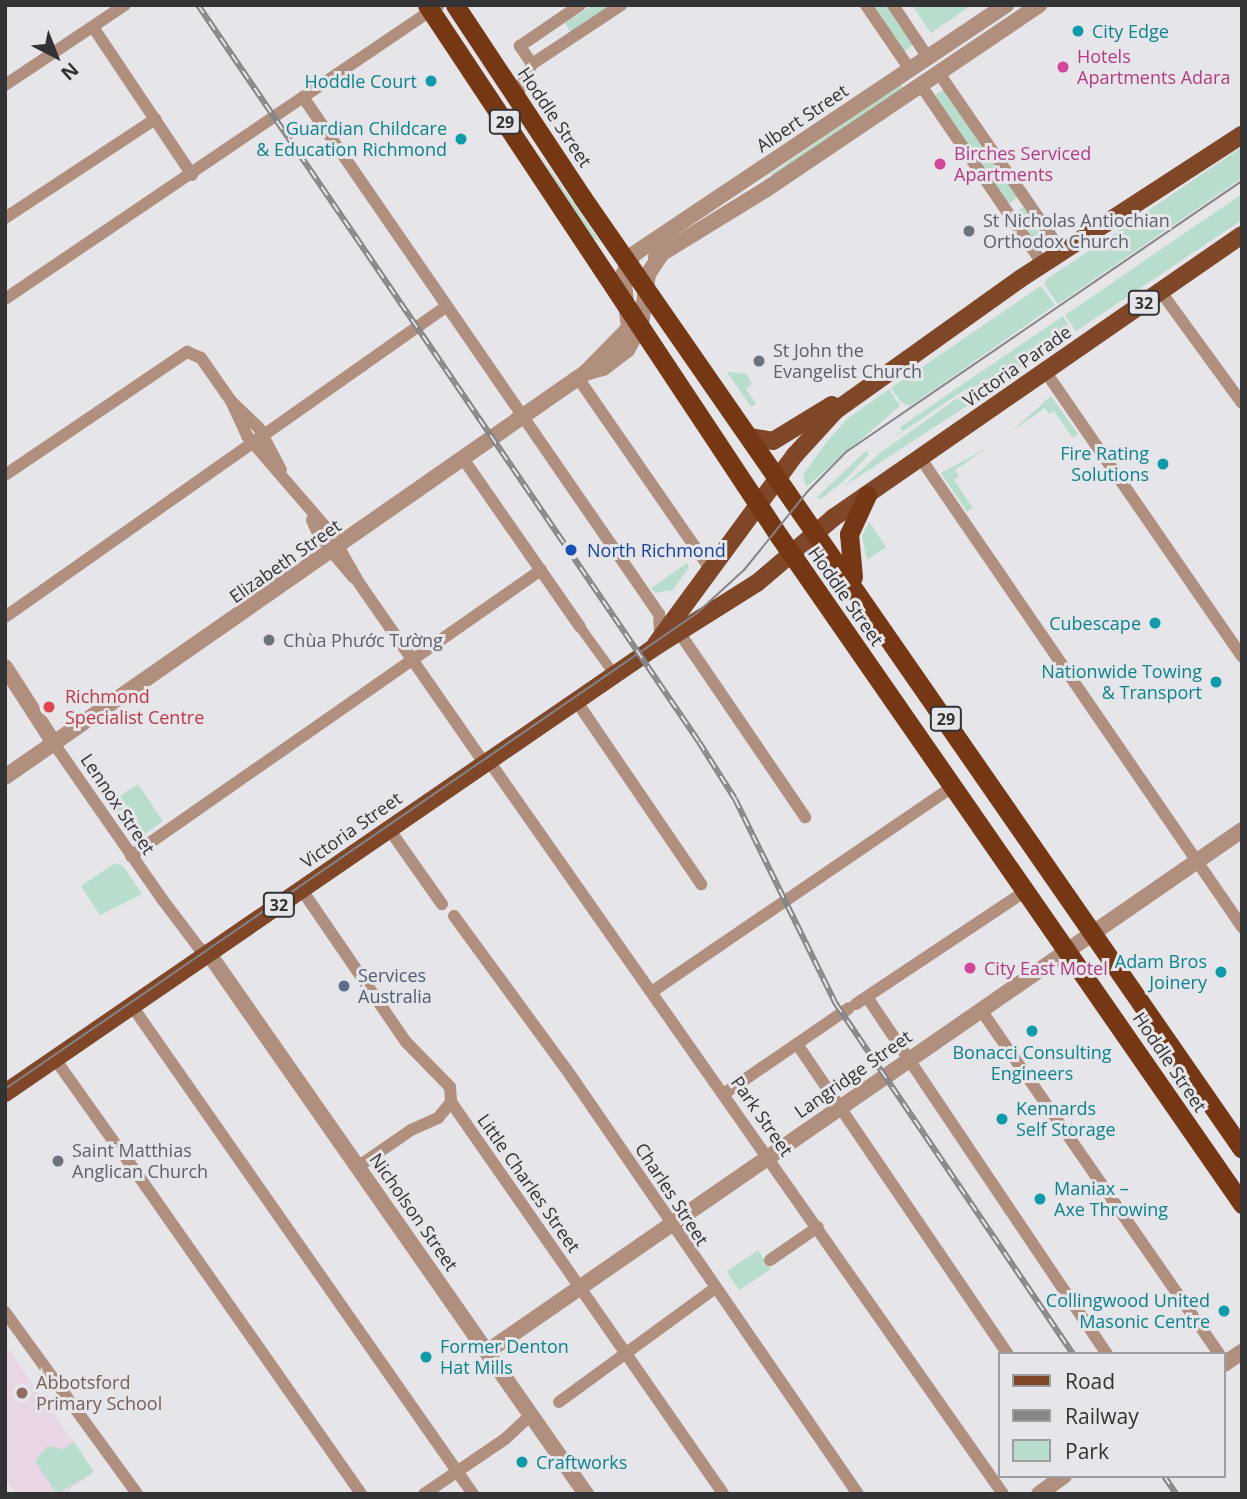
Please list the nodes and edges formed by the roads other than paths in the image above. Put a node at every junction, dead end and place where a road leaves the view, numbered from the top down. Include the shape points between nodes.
1 (125, 5) edge
2 (455, 5) edge
3 (580, 5) edge
4 (621, 5) edge
5 (866, 5) edge
6 (893, 5) edge
7 (1006, 5) edge
8 (1039, 5) edge
9 (432, 7) edge
10 (93, 27) junction
11 (927, 55) junction
12 (532, 64) junction
13 (909, 68) junction
14 (938, 72) junction
15 (920, 84) junction
16 (5, 85) edge
17 (303, 97) junction
18 (516, 97) junction
19 (155, 119) junction
20 (1242, 135) edge
21 (762, 168) junction
22 (192, 175) junction
23 (774, 184) junction
24 (5, 218) edge
25 (1242, 235) edge
26 (586, 246) junction
27 (663, 252) junction
28 (1062, 252) junction
29 (1043, 264) junction
30 (628, 265) junction
31 (645, 287) junction
32 (1161, 292) junction
33 (5, 299) edge
34 (447, 306) junction
35 (629, 309) junction
36 (640, 325) junction
37 (1045, 371) junction
38 (581, 376) junction
39 (865, 386) junction
40 (231, 401) junction
41 (1242, 403) edge
42 (523, 418) junction
43 (264, 435) junction
44 (751, 438) junction
45 (253, 443) junction
46 (921, 459) junction
47 (464, 460) junction
48 (5, 475) edge
49 (283, 475) junction
50 (779, 477) junction
51 (867, 495) junction
52 (758, 505) junction
53 (817, 531) junction
54 (335, 549) junction
55 (792, 555) junction
56 (541, 570) junction
57 (711, 570) junction
58 (858, 591) junction
59 (5, 617) edge
60 (675, 618) junction
61 (703, 621) junction
62 (580, 627) joint
63 (660, 631) junction
64 (683, 638) junction
65 (652, 649) junction
66 (1242, 657) edge
67 (412, 660) junction
68 (5, 667) edge
69 (609, 667) junction
70 (579, 705) junction
71 (548, 721) junction
72 (55, 745) junction
73 (487, 763) junction
74 (5, 777) edge
75 (953, 786) junction
76 (804, 817) dead end
77 (389, 829) junction
78 (1242, 830) edge
79 (131, 856) junction
80 (350, 856) junction
81 (1197, 862) junction
82 (701, 884) dead end
83 (1027, 890) junction
84 (306, 896) junction
85 (442, 904) dead end
86 (454, 916) dead end
87 (1242, 928) edge
88 (1093, 933) junction
89 (1068, 950) junction
90 (209, 954) junction
91 (653, 991) junction
92 (857, 1003) junction
93 (132, 1006) junction
94 (981, 1010) junction
95 (79, 1042) junction
96 (797, 1044) junction
97 (55, 1059) junction
98 (907, 1060) junction
99 (5, 1093) edge
100 (724, 1093) junction
101 (451, 1102) junction
102 (839, 1108) junction
103 (114, 1142) dead end
104 (1242, 1149) edge
105 (769, 1156) junction
106 (126, 1158) dead end
107 (359, 1166) junction
108 (1242, 1204) edge
109 (673, 1223) junction
110 (818, 1227) junction
111 (770, 1260) dead end
112 (580, 1287) junction
113 (714, 1289) junction
114 (5, 1311) edge
115 (488, 1351) junction
116 (1007, 1352) edge
117 (1106, 1352) edge
118 (1217, 1352) edge
119 (1242, 1352) edge
120 (626, 1355) junction
121 (1226, 1360) edge
122 (559, 1402) dead end
123 (530, 1416) junction
124 (457, 1471) junction
125 (1062, 1478) edge
126 (137, 1494) edge
127 (361, 1494) edge
128 (424, 1494) edge
129 (473, 1494) edge
130 (586, 1494) edge
131 (723, 1494) edge
132 (858, 1494) edge
133 (1003, 1494) edge
134 (1039, 1494) edge

1 - 10 street
2 - 18 highway, Hoddle Street / 29
3 - 12 street via 520,46
4 - 12 street
5 - 13 street
6 - 11 street
7 - 11 street, Albert Street
8 - 14 street
9 - 17 street
9 - 26 highway, Hoddle Street / 29
10 - 16 street
10 - 19 street
11 - 13 street, Albert Street
11 - 14 street
12 - 18 street
13 - 15 street
13 - 21 street, Albert Street
14 - 15 street
14 - 28 street
15 - 23 street
15 - 29 street
17 - 22 street
17 - 34 street
18 - 30 highway, Hoddle Street / 29
19 - 22 street
19 - 24 street
20 - 28 main road, 32
21 - 23 street
21 - 30 street, Albert Street
22 - 33 street
23 - 27 street
25 - 32 main road, Victoria Parade / 32
26 - 30 street
26 - 35 highway, Hoddle Street / 29
27 - 30 street
27 - 31 street via 651,267
28 - 29 main road, 32
29 - 39 main road, 32
30 - 31 highway, Hoddle Street / 29
30 - 35 street
31 - 36 street, Elizabeth Street
31 - 44 highway, Hoddle Street / 29
32 - 37 main road, Victoria Parade / 32
32 - 41 street
34 - 42 street
34 - 43 street
35 - 36 highway, Hoddle Street / 29
35 - 38 street, Elizabeth Street via 626,334
36 - 38 street, Elizabeth Street via 627,350 603,368
36 - 52 highway, Hoddle Street / 29
37 - 46 main road, Victoria Parade / 32
37 - 66 street
38 - 42 street, Elizabeth Street
38 - 57 street
39 - 44 main road via 773,441
39 - 50 main road, 32 via 820,425
40 - 43 street
40 - 45 street
40 - 48 street via 201,358 192,353 177,356
42 - 47 street, Elizabeth Street
42 - 63 street via 659,614
43 - 45 street
43 - 49 street
44 - 50 highway, Hoddle Street / 29
45 - 49 street
45 - 59 street
46 - 51 main road, Victoria Parade / 32
46 - 81 street
47 - 54 street, Elizabeth Street
47 - 56 street
49 - 54 street, Park Street
50 - 52 main road, Victoria Street / 32
50 - 53 highway, Hoddle Street / 29
51 - 53 main road, Victoria Parade / 32
51 - 58 highway via 849,534
52 - 55 highway, Hoddle Street / 29
52 - 57 main road, Victoria Street / 32
53 - 55 main road, Victoria Street / 32
53 - 58 highway, Hoddle Street / 29
54 - 67 street, Park Street
54 - 72 street, Elizabeth Street
55 - 61 main road, Victoria Street / 32
55 - 75 highway, Hoddle Street / 29
56 - 62 street
56 - 67 street
57 - 60 main road, Victoria Street / 32
58 - 88 highway, Hoddle Street / 29
60 - 63 main road, 32
60 - 65 main road, Victoria Street / 32
61 - 64 main road, 32
61 - 65 main road, Victoria Street / 32
62 - 69 street
63 - 69 main road, 32
64 - 70 main road, 32
64 - 76 street
65 - 71 main road, Victoria Street / 32
67 - 73 street, Park Street
67 - 79 street
68 - 72 street, Lennox Street
69 - 71 main road, 32 via 570,695
70 - 71 main road, 32
70 - 82 street
71 - 73 main road, Victoria Street / 32
72 - 74 street, Elizabeth Street
72 - 79 street, Lennox Street
73 - 77 main road, Victoria Street / 32
73 - 91 street, Park Street
75 - 83 highway, Hoddle Street / 29
75 - 91 street
77 - 80 main road, Victoria Street / 32
77 - 85 street
78 - 81 street, Langridge Street
79 - 90 street, Lennox Street via 199,948
80 - 84 main road, 32
80 - 90 main road, Victoria Street / 32
81 - 87 street
81 - 88 street, Langridge Street
83 - 89 highway, Hoddle Street / 29
83 - 92 street
84 - 90 main road, 32 via 240,942
84 - 101 street, Little Charles Street via 406,1042 450,1087
86 - 109 street, Charles Street
88 - 89 street, Langridge Street
88 - 104 highway, Hoddle Street / 29
89 - 94 street, Langridge Street
89 - 108 highway, Hoddle Street / 29
90 - 93 main road, Victoria Street / 32
90 - 95 main road, 32 via 191,956 125,1000
90 - 107 street, Nicholson Street
91 - 100 street, Park Street
92 - 96 street
92 - 98 street
93 - 95 main road, Victoria Street / 32
93 - 124 street
94 - 98 street, Langridge Street
94 - 118 street
95 - 97 main road, Victoria Street / 32
96 - 100 street
96 - 102 street
97 - 99 main road, Victoria Street / 32
97 - 103 street
98 - 102 street, Langridge Street
98 - 117 street
100 - 105 street, Park Street
101 - 107 street via 438,1118 411,1130
101 - 112 street, Little Charles Street
102 - 105 street, Langridge Street
102 - 116 street
105 - 109 street, Langridge Street
105 - 110 street, Park Street
106 - 127 street
107 - 115 street, Nicholson Street
109 - 112 street, Langridge Street
109 - 113 street, Charles Street
110 - 111 street
110 - 133 street, Park Street
112 - 115 street, Langridge Street
112 - 120 street, Little Charles Street
113 - 120 street
113 - 132 street, Charles Street
114 - 126 street
115 - 123 street, Nicholson Street
119 - 121 street
120 - 122 street
120 - 131 street, Little Charles Street
123 - 124 street
123 - 130 street, Nicholson Street
124 - 128 street
124 - 129 street
125 - 134 street

